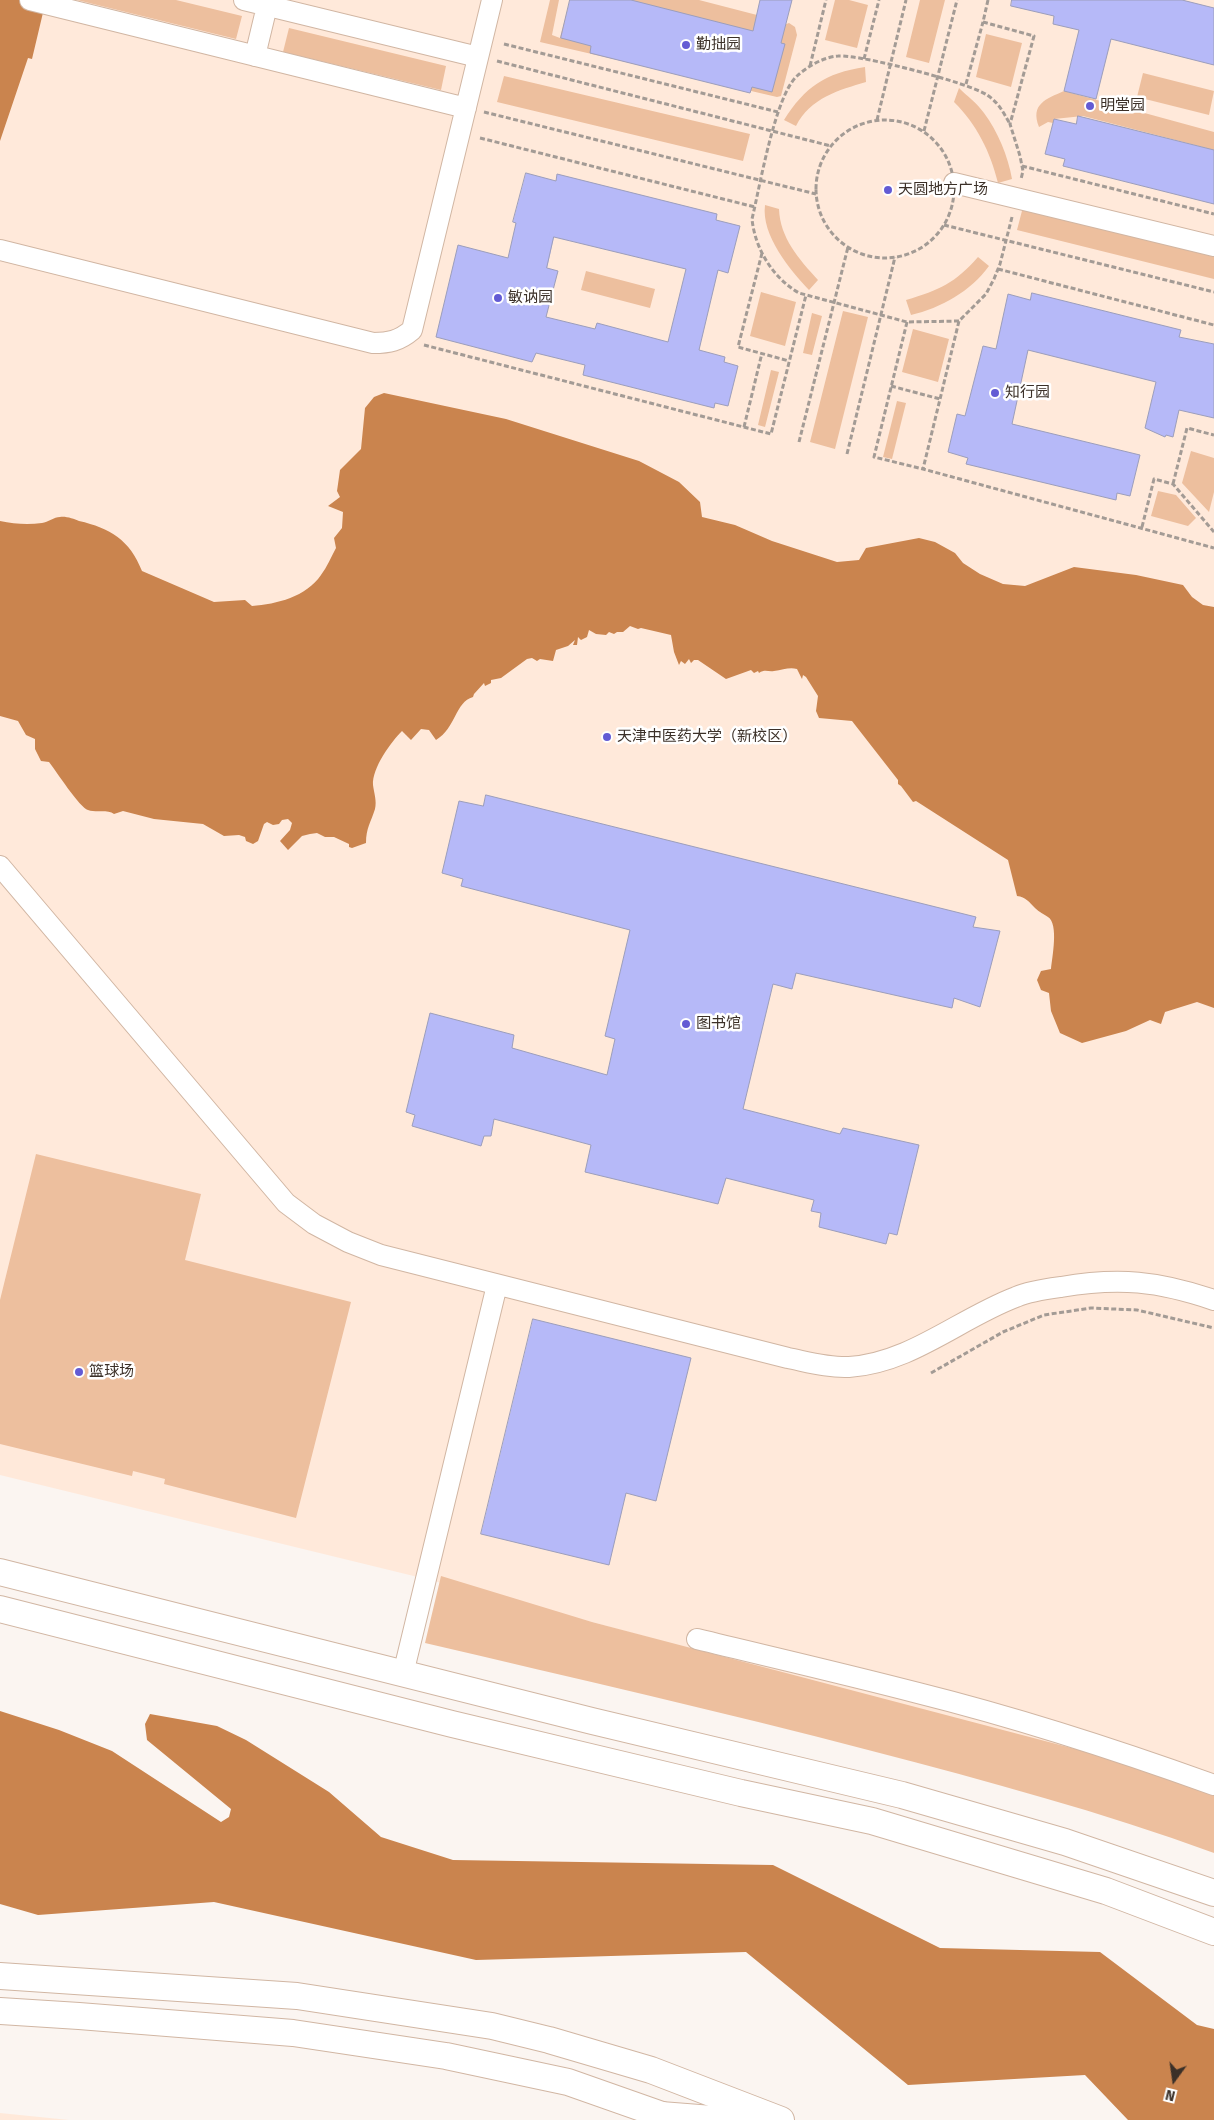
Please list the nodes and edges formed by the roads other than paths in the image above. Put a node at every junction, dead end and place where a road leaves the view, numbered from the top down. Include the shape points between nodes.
1 (244, 0) edge
2 (492, 0) edge
3 (39, 2) edge
4 (267, 6) junction
5 (255, 56) junction
6 (478, 57) junction
7 (466, 108) junction
8 (954, 183) road end
9 (1214, 246) edge
10 (0, 250) edge
11 (0, 866) edge
12 (497, 1285) junction
13 (1214, 1300) edge
14 (0, 1572) edge
15 (0, 1609) edge
16 (698, 1639) dead end
17 (403, 1674) junction
18 (592, 1721) junction
19 (1214, 1785) edge
20 (872, 1821) junction
21 (1214, 1893) edge
22 (1214, 1932) edge
23 (0, 1976) edge
24 (0, 2011) edge
25 (649, 2111) junction
26 (676, 2120) edge
27 (763, 2120) edge
28 (781, 2120) edge

1 - 4 street
2 - 6 street
3 - 5 street
4 - 5 street
4 - 6 street
5 - 7 street
6 - 7 street
7 - 10 street via 412,330 402,339 389,343 373,343
8 - 9 street
11 - 12 street via 286,1203 314,1224 381,1255
12 - 13 street via 788,1358 847,1367 876,1363 907,1351 989,1308 1043,1290 1119,1280 1154,1284
12 - 17 street
14 - 17 main road
15 - 20 main road via 452,1724
16 - 19 street via 1003,1716
17 - 18 main road
18 - 20 main road
18 - 21 main road via 902,1795 1065,1842
20 - 22 main road via 1106,1891
23 - 28 main road via 297,1996 492,2026 652,2070
24 - 25 main road via 293,2033 446,2056 568,2082
25 - 26 main road
25 - 27 street

